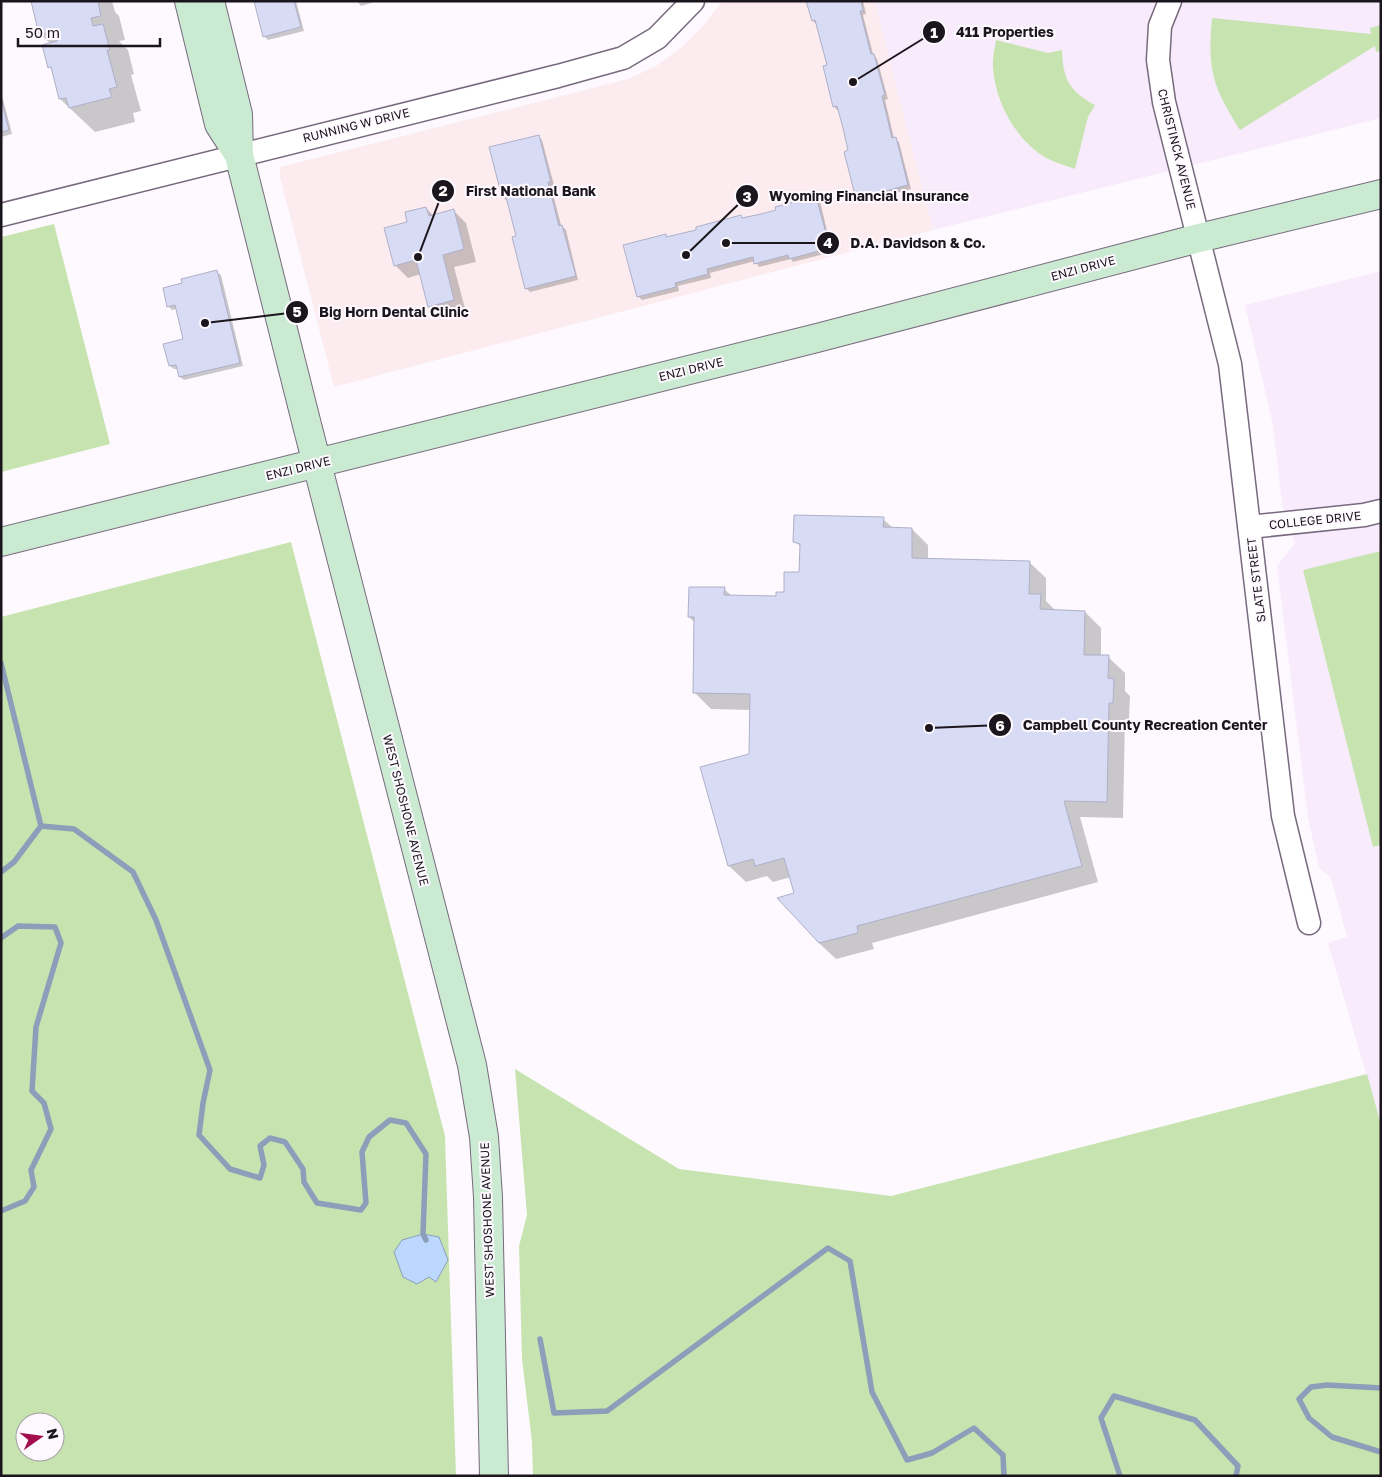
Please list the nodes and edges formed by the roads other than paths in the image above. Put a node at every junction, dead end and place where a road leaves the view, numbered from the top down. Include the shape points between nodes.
1 (189, 1) edge
2 (210, 1) edge
3 (693, 1) edge
4 (1170, 1) edge
5 (239, 155) junction
6 (1381, 194) edge
7 (1, 215) edge
8 (1199, 238) junction
9 (317, 464) junction
10 (1381, 511) edge
11 (1250, 527) junction
12 (1, 542) edge
13 (1309, 923) dead end
14 (494, 1476) edge

1 - 5 street via 219,124
2 - 5 street via 238,114
3 - 5 street, RUNNING W DRIVE via 657,38 623,58
4 - 8 street, CHRISTINCK AVENUE via 1160,26 1158,60 1164,102
5 - 7 street, RUNNING W DRIVE
5 - 9 street, WEST SHOSHONE AVENUE
6 - 8 street, ENZI DRIVE
8 - 9 street, ENZI DRIVE
8 - 11 street, SLATE STREET via 1230,364
9 - 12 street, ENZI DRIVE
9 - 14 street, WEST SHOSHONE AVENUE via 472,1065 484,1137 488,1197
10 - 11 street, COLLEGE DRIVE
11 - 13 street, SLATE STREET via 1283,816

